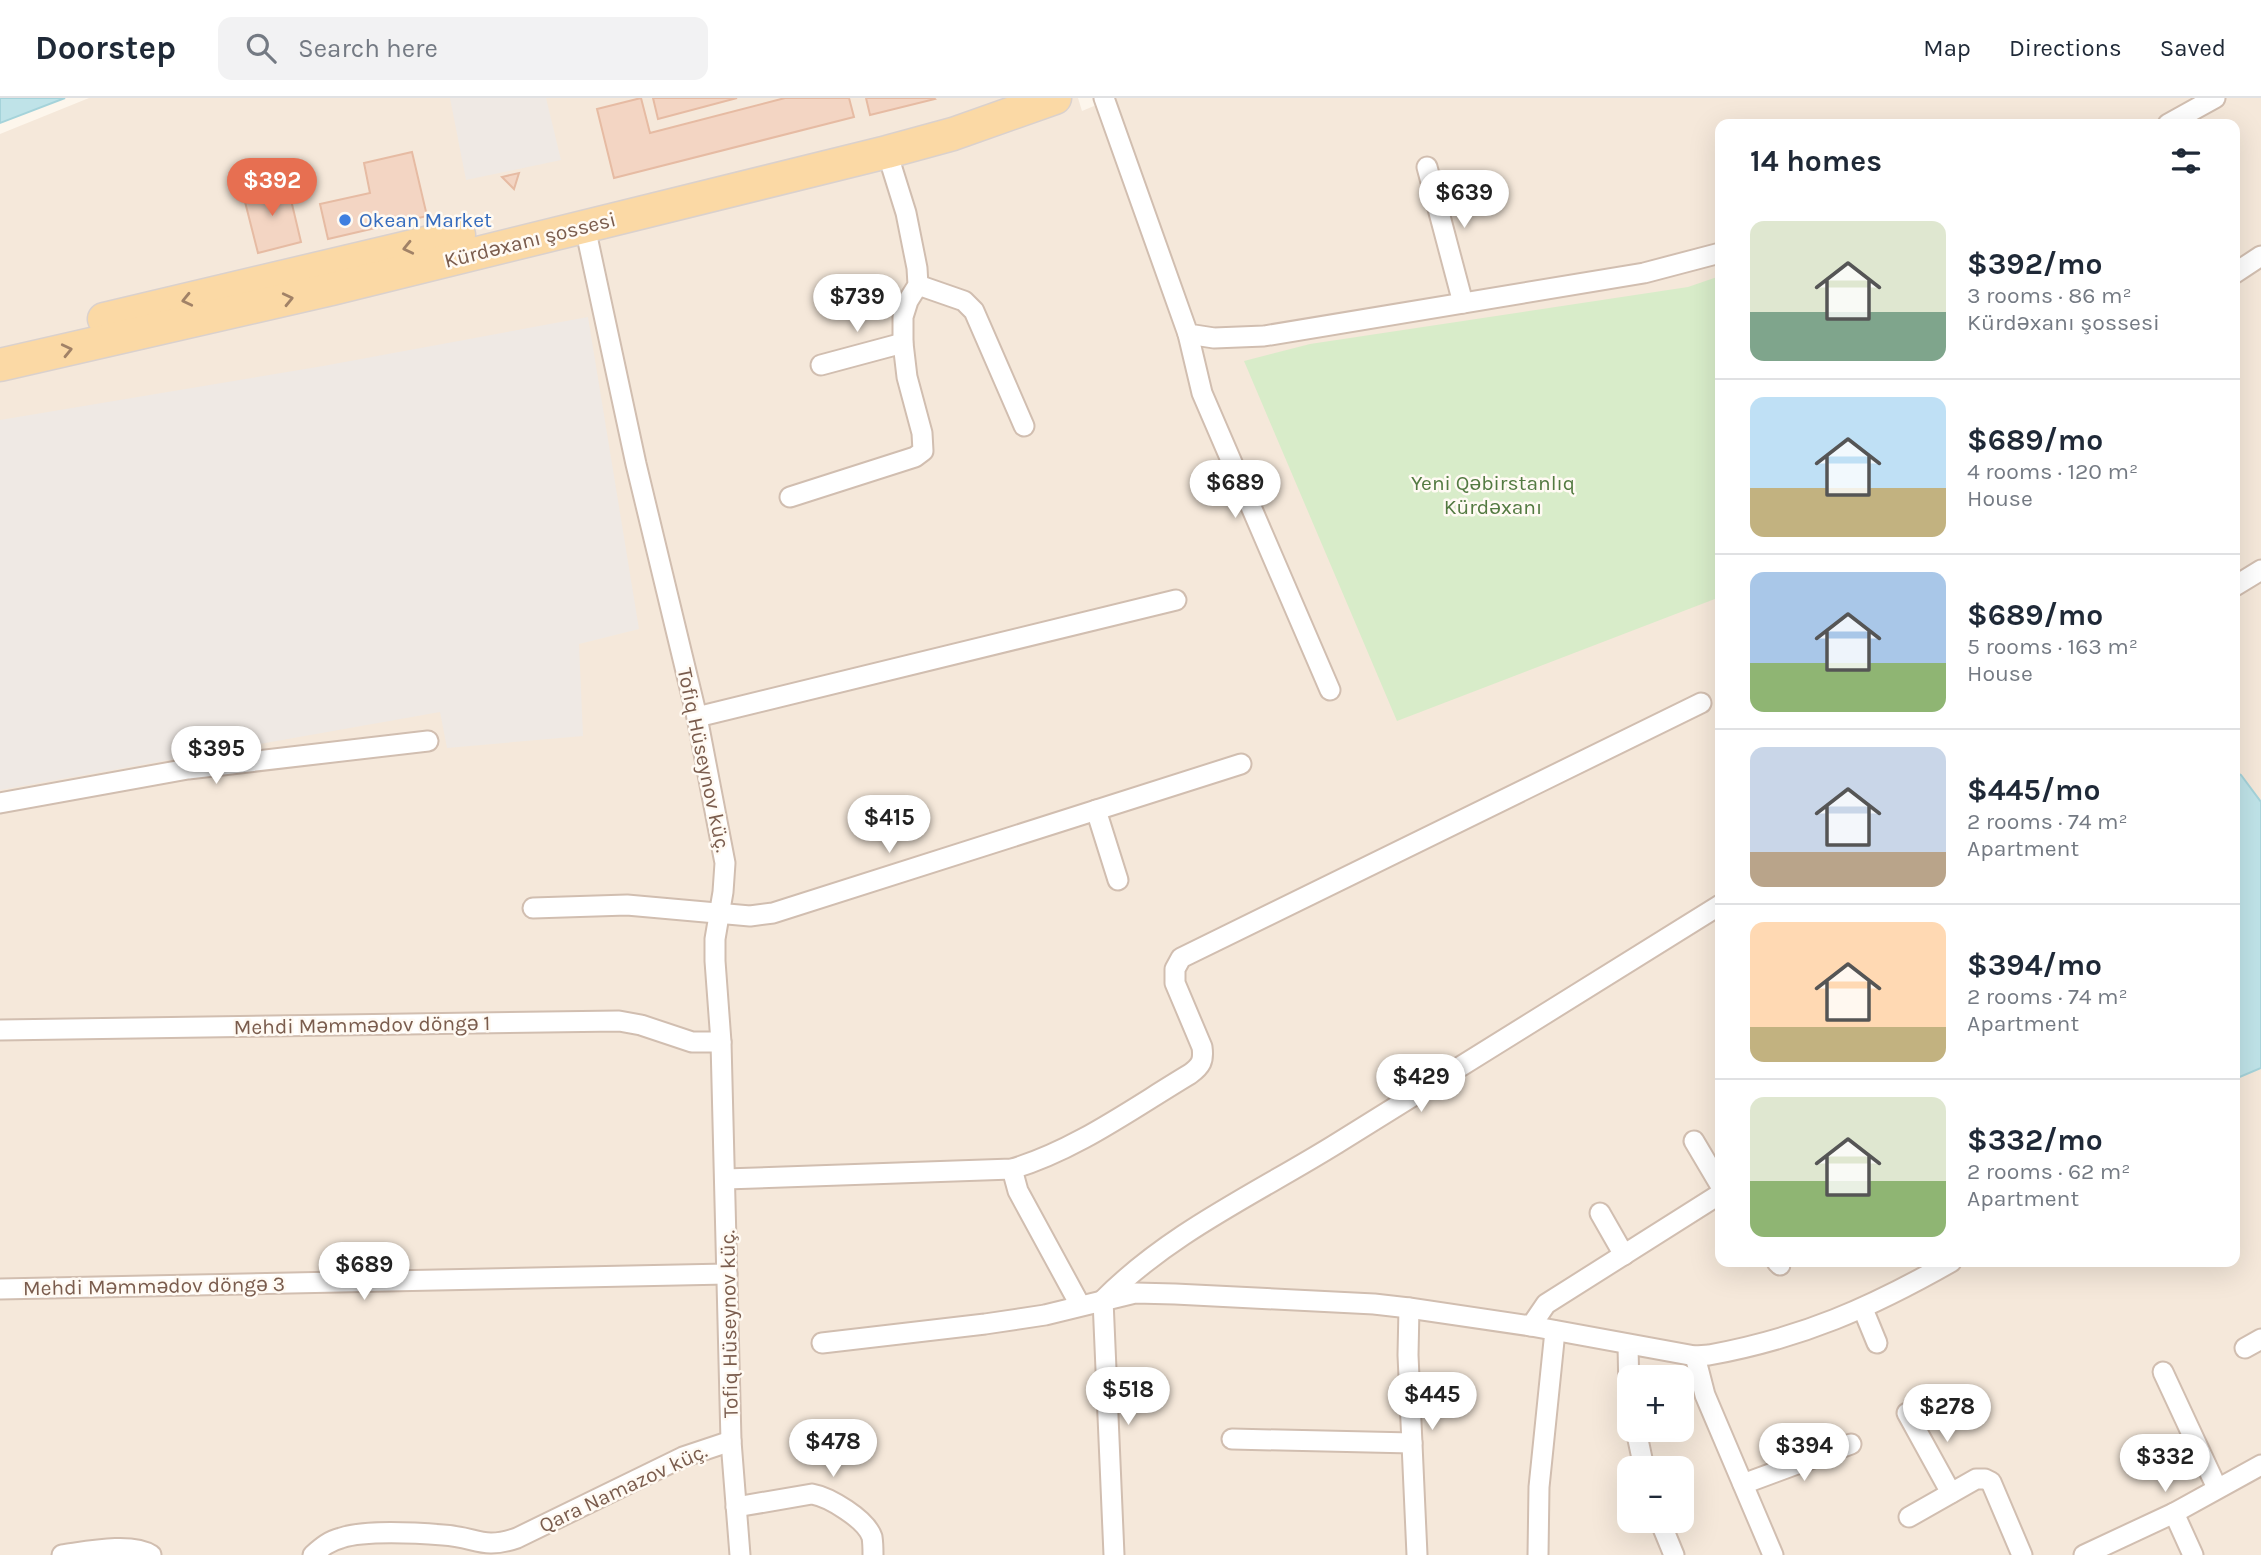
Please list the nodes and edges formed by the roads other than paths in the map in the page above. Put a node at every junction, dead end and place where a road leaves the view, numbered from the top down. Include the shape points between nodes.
1 (996, 98) edge
2 (1055, 98) edge
3 (1104, 98) edge
4 (2215, 98) edge
5 (2177, 119) edge
6 (887, 152) junction
7 (1427, 167) dead end
8 (585, 227) junction
9 (1715, 254) edge
10 (2261, 256) edge
11 (2240, 270) edge
12 (918, 285) junction
13 (1463, 303) junction
14 (1188, 334) junction
15 (0, 343) edge
16 (903, 343) junction
17 (0, 365) edge
18 (821, 365) dead end
19 (1024, 426) dead end
20 (790, 497) dead end
21 (2261, 570) edge
22 (2240, 583) edge
23 (1176, 600) dead end
24 (1330, 690) dead end
25 (1701, 703) dead end
26 (697, 717) junction
27 (428, 741) dead end
28 (1241, 764) dead end
29 (0, 803) edge
30 (1096, 810) junction
31 (1118, 880) dead end
32 (533, 908) dead end
33 (1715, 908) edge
34 (720, 911) junction
35 (0, 1030) edge
36 (721, 1042) junction
37 (1694, 1141) dead end
38 (1012, 1169) junction
39 (1715, 1177) edge
40 (725, 1179) junction
41 (1715, 1197) edge
42 (1600, 1213) dead end
43 (1624, 1255) junction
44 (1942, 1267) edge
45 (727, 1274) junction
46 (0, 1289) edge
47 (1103, 1300) junction
48 (1080, 1305) junction
49 (1409, 1308) junction
50 (1863, 1309) junction
51 (1531, 1326) junction
52 (1555, 1331) junction
53 (822, 1343) dead end
54 (1877, 1343) dead end
55 (1628, 1345) junction
56 (1695, 1356) junction
57 (1628, 1365) edge
58 (2164, 1372) dead end
59 (1908, 1413) dead end
60 (1232, 1439) dead end
61 (731, 1441) junction
62 (1412, 1443) junction
63 (1851, 1444) dead end
64 (2261, 1465) edge
65 (1743, 1484) junction
66 (2217, 1488) junction
67 (1951, 1493) junction
68 (736, 1507) junction
69 (2174, 1513) junction
70 (1909, 1517) dead end
71 (1665, 1533) edge
72 (487, 1550) edge
73 (62, 1555) edge
74 (151, 1555) edge
75 (313, 1555) edge
76 (740, 1555) edge
77 (873, 1555) edge
78 (1114, 1555) edge
79 (1417, 1555) edge
80 (1538, 1555) edge
81 (1674, 1555) edge
82 (1773, 1555) edge
83 (2022, 1555) edge
84 (2084, 1555) edge
85 (2193, 1555) edge

1 -> 15 main road, Kürdəxanı şossesi via 883,133
2 - 6 main road, Kürdəxanı şossesi
3 - 14 street
4 - 5 street
6 - 8 main road, Kürdəxanı şossesi
6 - 12 street via 906,213
7 - 13 street
17 -> 8 main road, Kürdəxanı şossesi
8 - 26 street, Tofiq Hüseynov küç.
9 - 13 street via 1644,273
10 - 11 street
12 - 16 street via 903,317
12 - 19 street via 964,301 974,312
13 - 14 street via 1264,336
14 - 24 street via 1202,393
16 - 18 street
16 - 20 street via 923,451
21 - 22 street
23 - 26 street
25 - 38 street via 1181,958 1175,983 1202,1047 1200,1066 1066,1147
26 - 34 street, Tofiq Hüseynov küç. via 725,863
27 - 29 street via 188,769
28 - 30 street
30 - 31 street
30 - 34 street via 773,913
32 - 34 street via 627,905
33 - 47 street via 1169,1244
34 - 36 street, Tofiq Hüseynov küç. via 715,961
35 - 36 street, Mehdi Məmmədov döngə 1 via 619,1021 692,1042
36 - 40 street, Tofiq Hüseynov küç.
37 - 39 street
38 - 40 street
38 - 48 street via 1018,1191
40 - 45 street, Tofiq Hüseynov küç.
41 - 43 street
42 - 43 street
43 - 51 street via 1545,1304
44 - 50 street
45 - 46 street, Mehdi Məmmədov döngə 3
45 - 61 street, Tofiq Hüseynov küç.
47 - 48 street
47 - 49 street via 1135,1293 1175,1294
47 - 78 street
48 - 53 street via 985,1324
49 - 51 street
49 - 62 street
50 - 54 street
50 - 56 street via 1809,1331
51 - 52 street
52 - 55 street
52 - 80 street via 1539,1487
55 - 56 street
55 - 57 street
56 - 65 street via 1705,1395
58 - 66 street
59 - 67 street
60 - 62 street
61 - 68 street, Tofiq Hüseynov küç.
61 - 72 street, Qara Namazov küç. via 683,1457
62 - 79 street
63 - 65 street
64 - 66 street
65 - 82 street
66 - 69 street
67 - 70 street
67 - 83 street via 1976,1479 1991,1482
68 - 76 street, Tofiq Hüseynov küç.
68 - 77 street via 824,1496 867,1528
69 - 84 street
69 - 85 street
71 - 81 street
72 - 75 street, Qara Namazov küç. via 444,1535 366,1534 342,1537
73 - 74 street via 115,1549 143,1550

